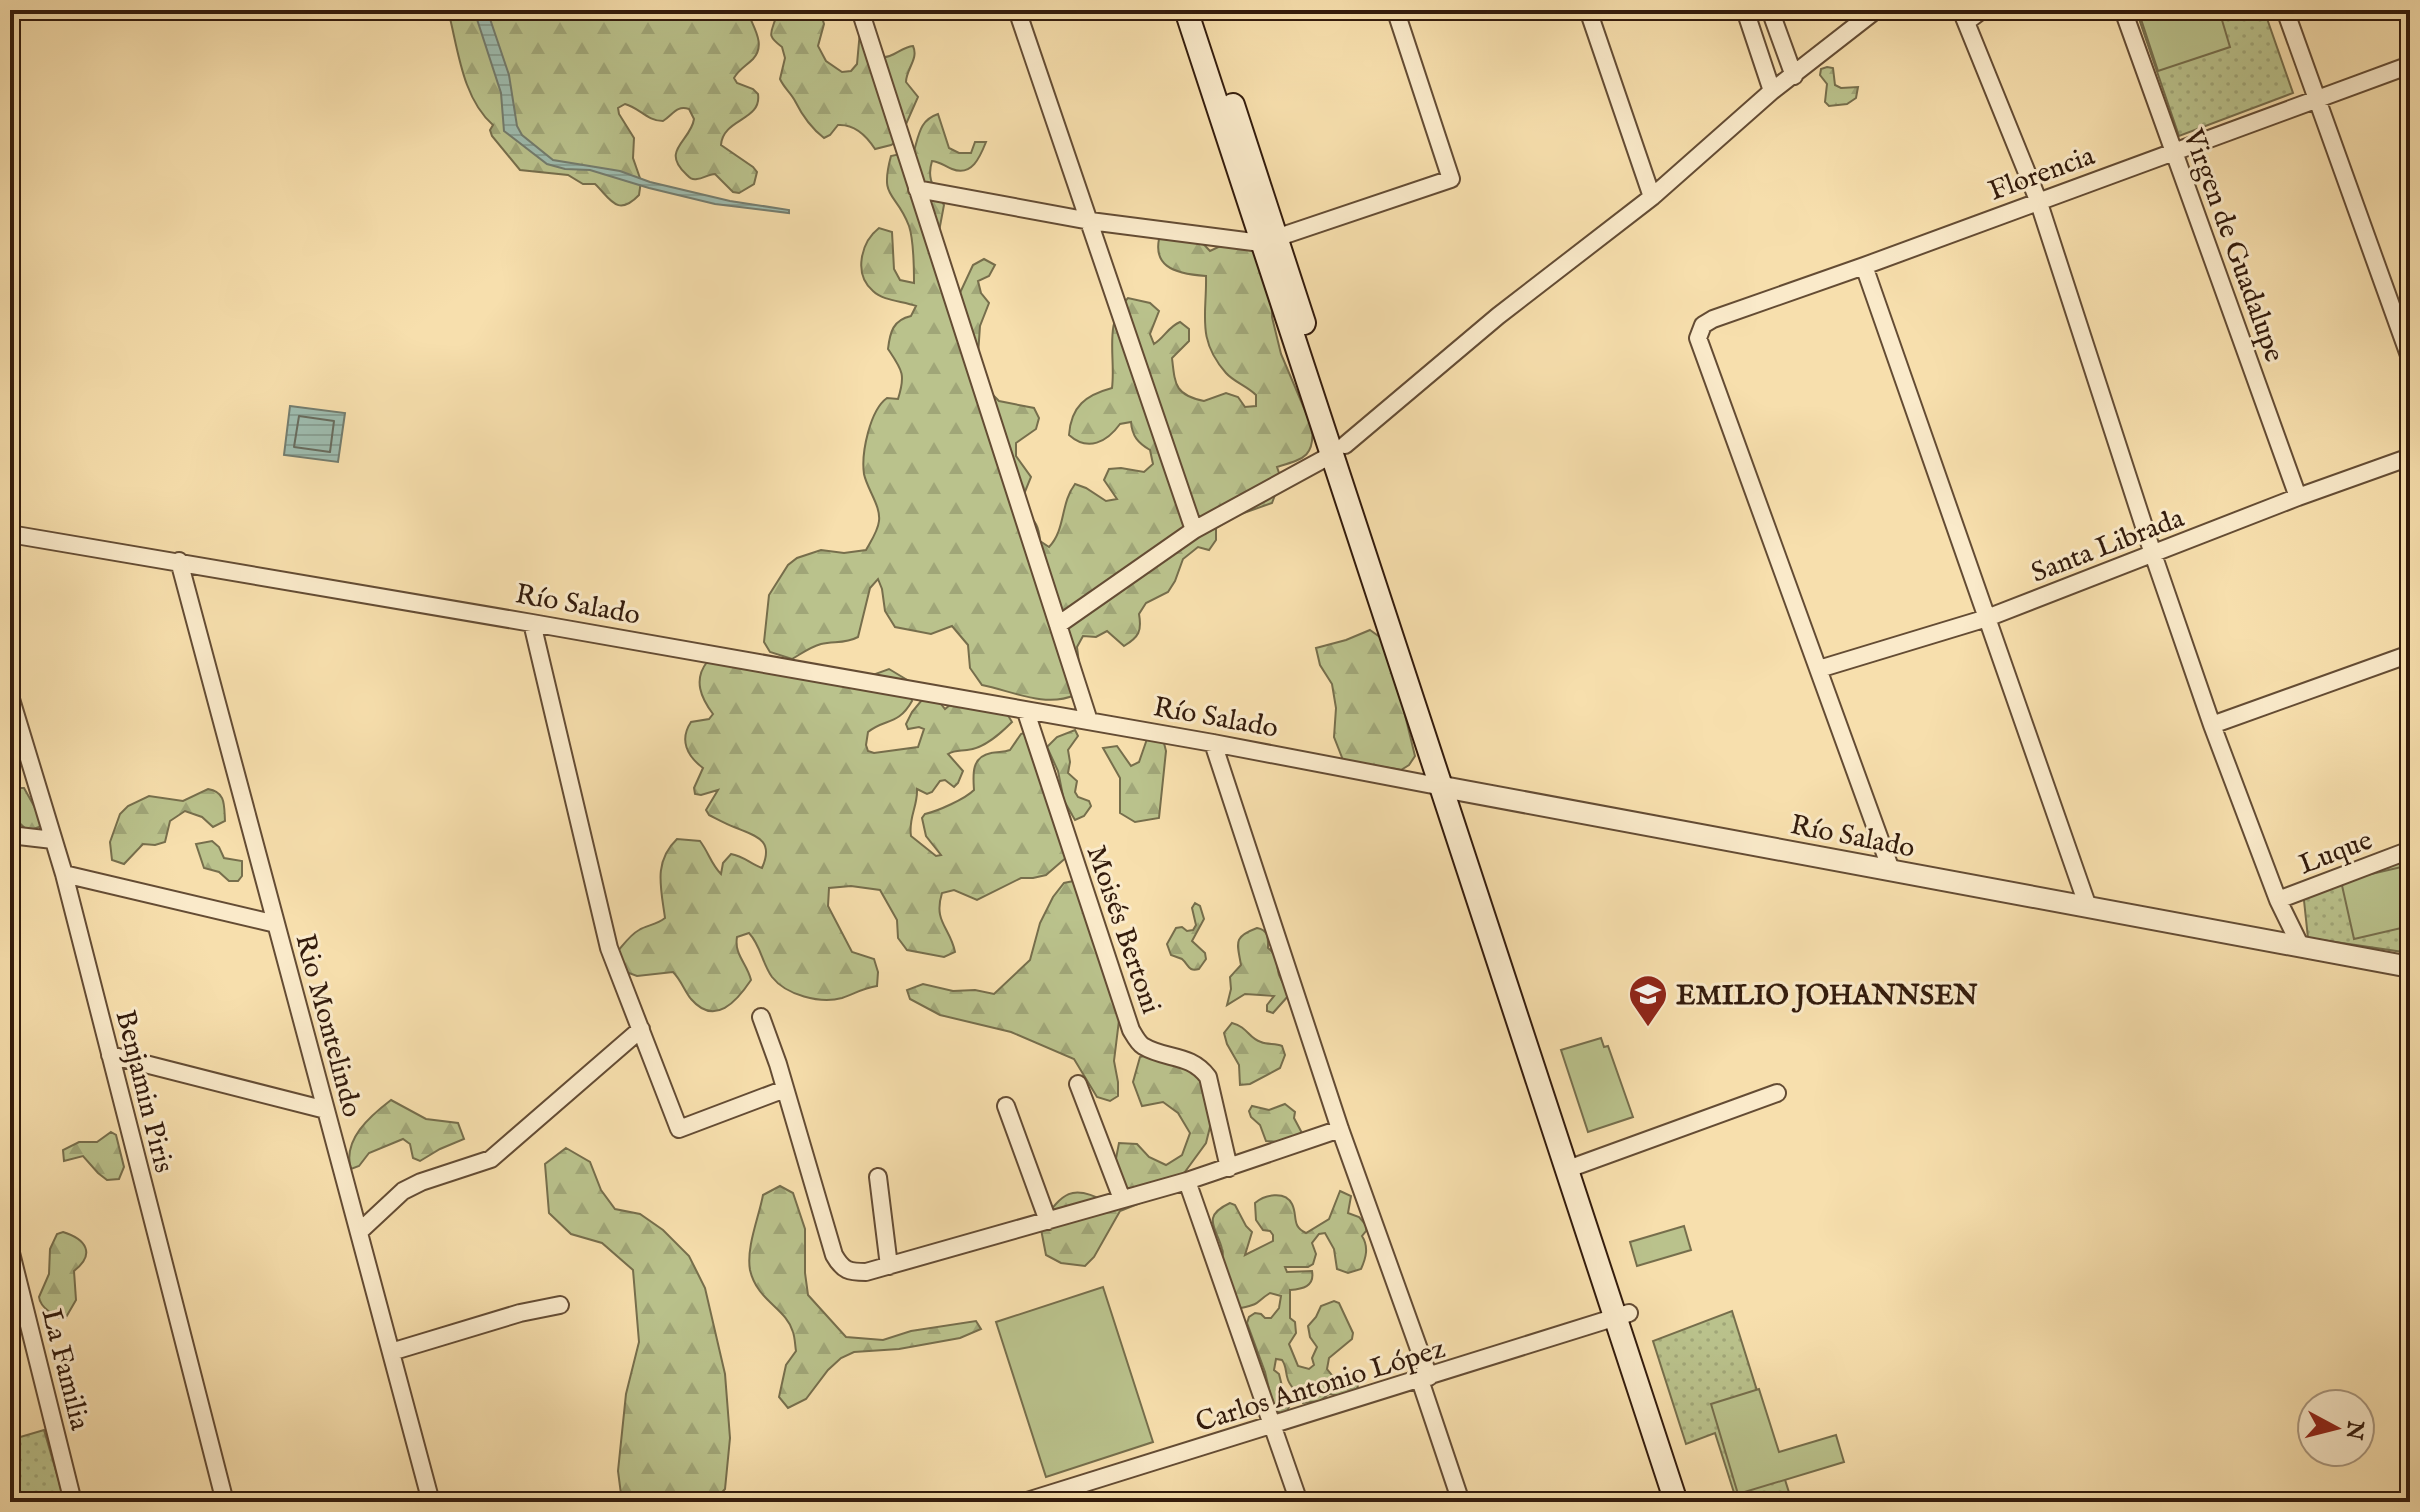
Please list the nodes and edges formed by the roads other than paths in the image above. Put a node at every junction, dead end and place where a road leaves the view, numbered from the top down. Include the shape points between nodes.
1 (860, 10) edge
2 (1017, 10) edge
3 (1186, 10) edge
4 (1201, 10) edge
5 (1588, 10) edge
6 (1745, 10) edge
7 (1770, 10) edge
8 (1876, 10) edge
9 (1982, 10) edge
10 (2123, 10) edge
11 (2285, 10) edge
12 (1964, 16) edge
13 (1398, 18) dead end
14 (2410, 65) edge
15 (1794, 76) junction
16 (1772, 91) junction
17 (2317, 100) junction
18 (2174, 152) junction
19 (917, 189) junction
20 (1652, 197) junction
21 (2038, 200) junction
22 (1090, 221) junction
23 (1269, 240) junction
24 (1864, 266) junction
25 (2410, 358) edge
26 (1339, 450) junction
27 (2410, 457) edge
28 (2298, 497) junction
29 (1194, 530) junction
30 (10, 534) edge
31 (2153, 554) junction
32 (179, 561) junction
33 (1987, 618) junction
34 (532, 623) junction
35 (1058, 625) junction
36 (2410, 654) edge
37 (1819, 669) junction
38 (10, 696) edge
39 (1026, 712) junction
40 (1089, 721) junction
41 (2212, 725) junction
42 (1213, 743) junction
43 (1451, 788) junction
44 (10, 835) edge
45 (53, 840) junction
46 (2410, 850) edge
47 (1891, 870) junction
48 (64, 874) junction
49 (2278, 900) junction
50 (2088, 907) junction
51 (276, 924) junction
52 (2301, 947) junction
53 (2410, 967) edge
54 (761, 1017) dead end
55 (641, 1029) junction
56 (110, 1055) junction
57 (1078, 1084) dead end
58 (785, 1089) junction
59 (1777, 1093) dead end
60 (1006, 1106) dead end
61 (326, 1110) junction
62 (1340, 1129) junction
63 (1574, 1167) junction
64 (1229, 1168) junction
65 (878, 1177) dead end
66 (1187, 1181) junction
67 (1122, 1199) junction
68 (1048, 1221) junction
69 (359, 1232) junction
70 (10, 1249) edge
71 (889, 1266) junction
72 (560, 1305) dead end
73 (1623, 1315) junction
74 (391, 1352) junction
75 (1424, 1379) junction
76 (1274, 1426) junction
77 (73, 1502) edge
78 (225, 1502) edge
79 (431, 1502) edge
80 (1024, 1502) edge
81 (1299, 1502) edge
82 (1461, 1502) edge
83 (1676, 1502) edge
84 (1691, 1502) edge

1 - 19 street
2 - 22 street
3 - 23 main road
4 - 23 main road
5 - 20 street
6 - 16 street
7 - 15 street
8 - 15 street
9 - 12 street
10 - 18 street, Virgen de Guadalupe
11 - 17 street
12 - 21 street
13 - 23 street via 1451,179
14 - 17 street, Florencia
15 - 16 street
16 - 20 street
17 - 18 street, Florencia
17 - 25 street
18 - 21 street, Florencia
18 - 28 street, Virgen de Guadalupe
19 - 22 street
19 - 35 street
20 - 26 street via 1498,316
21 - 24 street, Florencia
21 - 31 street
22 - 23 street
22 - 29 street
23 - 26 main road
24 - 33 street
24 - 37 street, Florencia via 1713,319 1703,325 1698,338
26 - 29 street
26 - 43 main road
27 - 28 street, Santa Librada
28 - 31 street, Santa Librada
29 - 35 street
30 - 32 street, Río Salado
31 - 33 street, Santa Librada
31 - 41 street
32 - 34 street, Río Salado
32 - 51 street, Rio Montelindo
33 - 37 street, Santa Librada
33 - 50 street
34 - 39 street, Río Salado
34 - 55 street via 609,948
35 - 40 street
36 - 41 street
37 - 47 street
38 - 45 street, Benjamin Piris
39 - 40 street, Río Salado
39 - 64 street, Moisés Bertoni via 1131,1030 1141,1045 1200,1066 1208,1077
40 - 42 street, Río Salado
41 - 49 street
42 - 43 street, Río Salado
42 - 62 street
43 - 47 street, Río Salado
43 - 63 main road
44 - 45 street
45 - 48 street, Benjamin Piris
46 - 49 street, Luque
47 - 50 street, Río Salado
48 - 51 street
48 - 56 street, Benjamin Piris
49 - 52 street
50 - 52 street, Río Salado
51 - 61 street, Rio Montelindo
52 - 53 street, Río Salado
54 - 58 street
55 - 58 street via 679,1129
55 - 69 street via 491,1159 403,1191
56 - 61 street
56 - 78 street, Benjamin Piris
57 - 67 street
58 - 71 street via 841,1268 866,1272
59 - 63 street
60 - 68 street
61 - 69 street, Rio Montelindo
62 - 64 street
62 - 75 street
63 - 73 main road
64 - 66 street
65 - 71 street
66 - 67 street
66 - 76 street
67 - 68 street
68 - 71 street
69 - 74 street, Rio Montelindo
70 - 77 street, La Familia
72 - 74 street
73 - 75 street, Carlos Antonio López
73 - 83 main road
73 - 84 main road
74 - 79 street, Rio Montelindo
75 - 76 street, Carlos Antonio López
75 - 82 street
76 - 80 street, Carlos Antonio López
76 - 81 street

